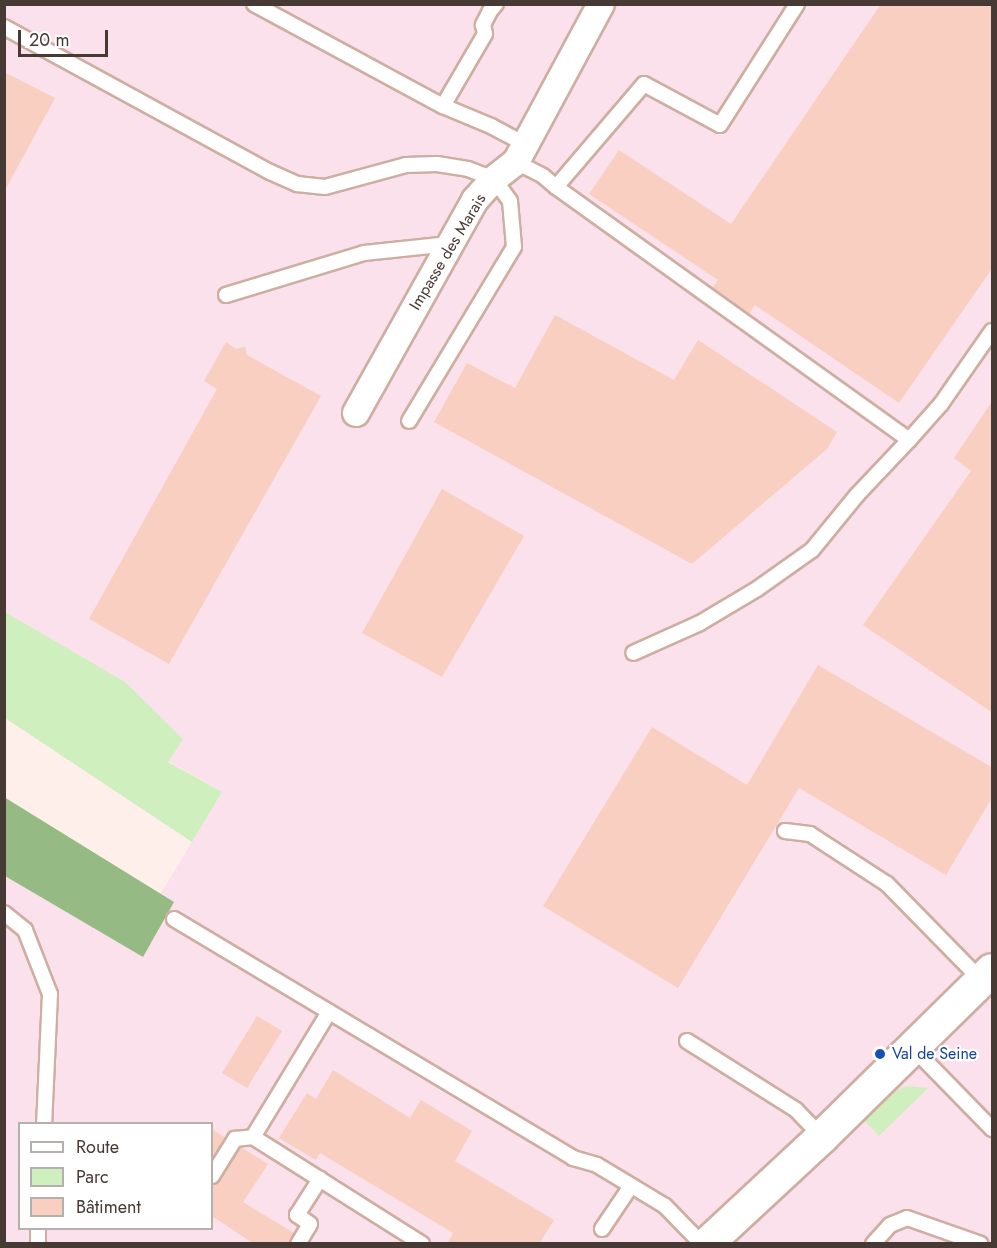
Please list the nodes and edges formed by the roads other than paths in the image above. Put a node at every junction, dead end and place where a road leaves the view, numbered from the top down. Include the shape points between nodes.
1 (254, 4) edge
2 (496, 4) edge
3 (601, 4) edge
4 (797, 4) edge
5 (4, 27) edge
6 (443, 106) junction
7 (520, 153) junction
8 (494, 179) junction
9 (556, 188) junction
10 (450, 244) junction
11 (226, 295) dead end
12 (993, 330) edge
13 (356, 413) dead end
14 (409, 422) dead end
15 (909, 440) junction
16 (633, 653) dead end
17 (785, 831) dead end
18 (4, 913) edge
19 (174, 919) dead end
20 (987, 976) edge
21 (329, 1012) junction
22 (687, 1041) dead end
23 (914, 1049) junction
24 (44, 1122) edge
25 (993, 1129) edge
26 (253, 1137) junction
27 (822, 1137) junction
28 (213, 1174) edge
29 (320, 1179) junction
30 (631, 1186) junction
31 (602, 1229) dead end
32 (298, 1244) edge
33 (422, 1244) edge
34 (702, 1244) edge
35 (707, 1244) edge
36 (873, 1244) edge
37 (981, 1244) edge

1 - 6 lane
2 - 6 lane via 483,25 485,34
3 - 7 street, Impasse des Marais
4 - 9 lane via 720,125 644,84
5 - 8 lane via 297,184 325,187 406,165 458,167
6 - 7 lane via 491,126
7 - 8 street, Impasse des Marais
7 - 9 lane
8 - 10 street, Impasse des Marais via 475,200
8 - 14 lane via 510,201 514,247
9 - 15 lane
10 - 11 lane via 364,253
10 - 13 street, Impasse des Marais
12 - 15 lane via 941,404
15 - 16 lane via 812,550 700,623
17 - 20 lane via 810,834 887,884
18 - 24 lane via 25,930 50,994
19 - 21 lane
20 - 23 street
21 - 26 lane
21 - 30 lane via 573,1158 597,1165
22 - 27 lane via 796,1110
23 - 25 lane
23 - 27 street
26 - 28 lane via 235,1139
26 - 29 lane
27 - 35 street
29 - 32 lane via 297,1215 310,1224
29 - 33 lane
30 - 31 lane
30 - 34 lane via 665,1206
36 - 37 lane via 890,1225 907,1218

